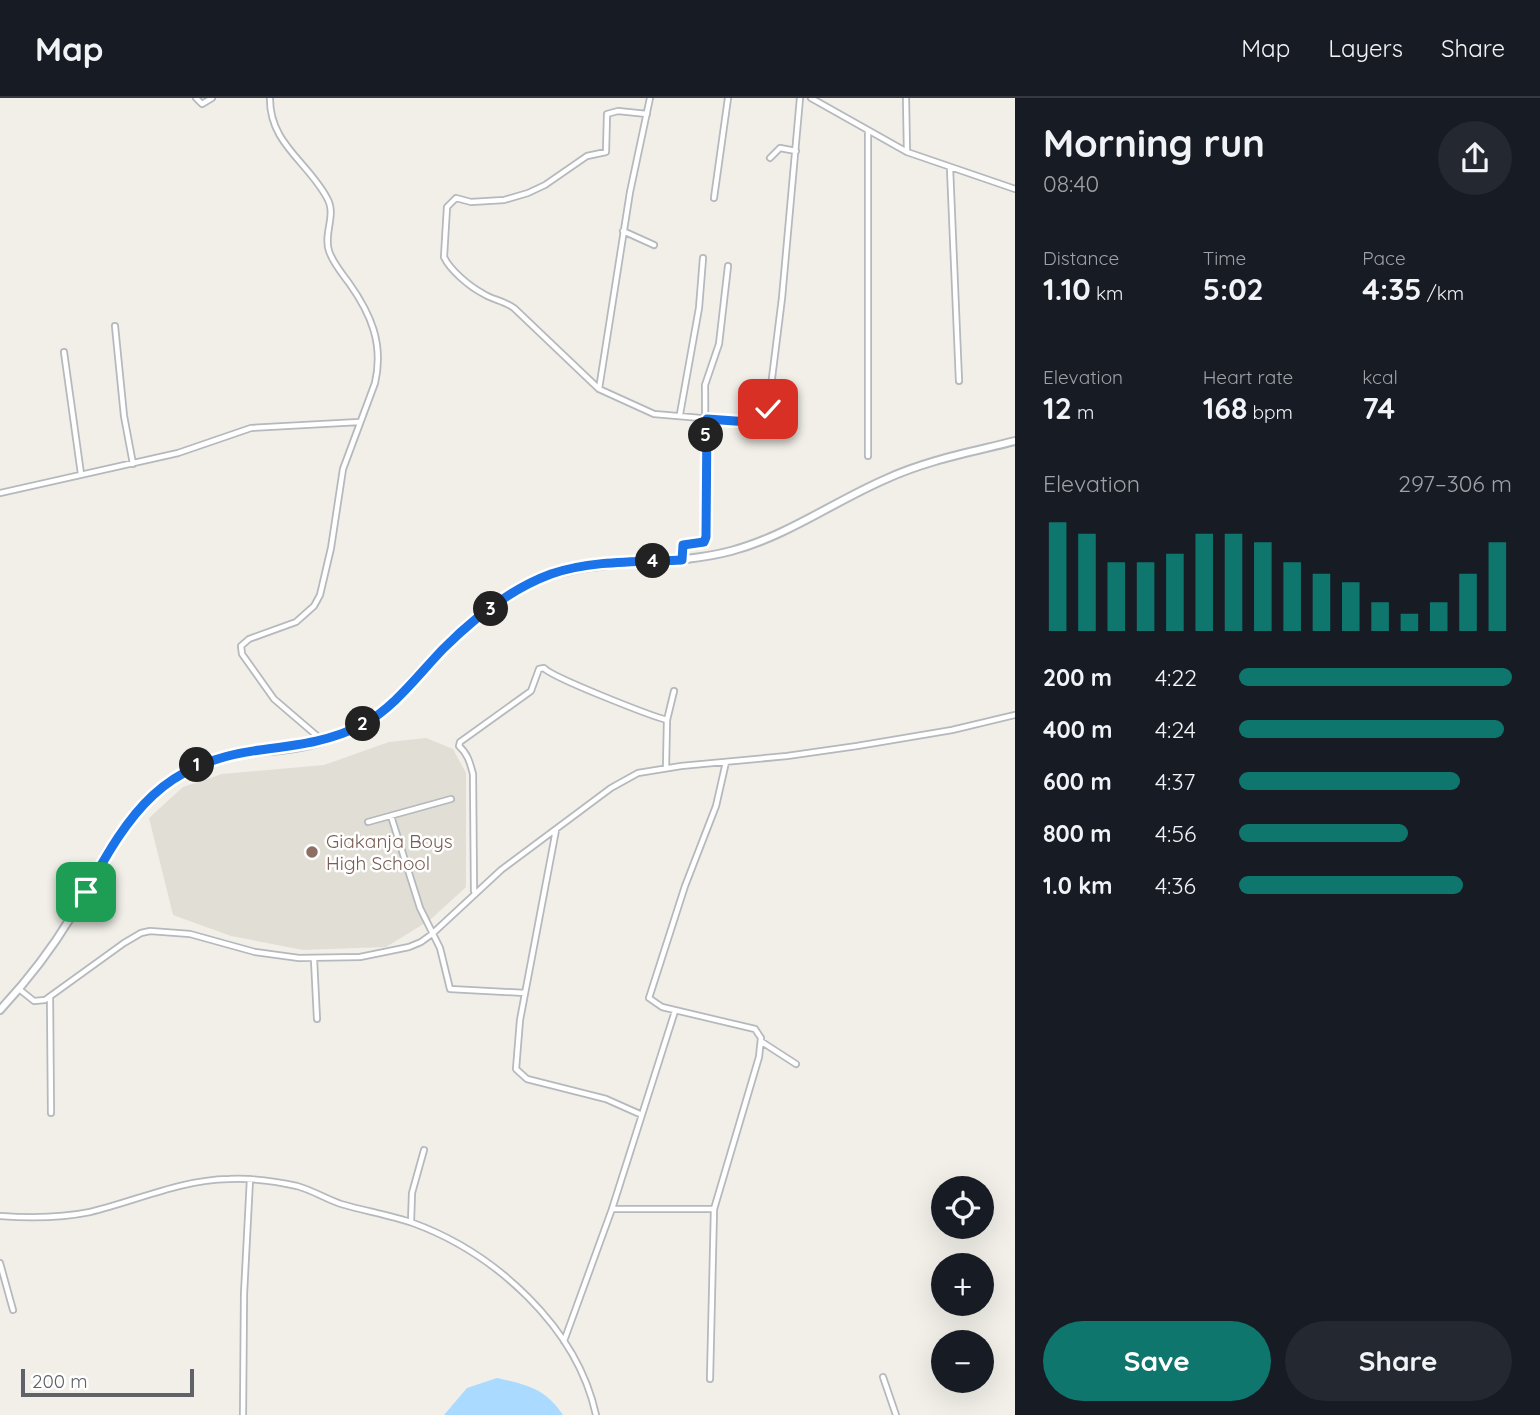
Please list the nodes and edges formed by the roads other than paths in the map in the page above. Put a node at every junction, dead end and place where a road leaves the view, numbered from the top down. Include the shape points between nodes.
1 (196, 98) edge
2 (212, 98) edge
3 (270, 98) edge
4 (650, 98) edge
5 (728, 98) edge
6 (800, 98) edge
7 (811, 98) edge
8 (906, 98) edge
9 (647, 114) junction
10 (868, 131) junction
11 (796, 151) junction
12 (907, 152) junction
13 (769, 158) dead end
14 (950, 168) junction
15 (1015, 189) edge
16 (714, 198) dead end
17 (623, 231) junction
18 (654, 245) dead end
19 (703, 258) dead end
20 (728, 266) dead end
21 (116, 326) dead end
22 (64, 352) dead end
23 (959, 381) dead end
24 (752, 388) dead end
25 (599, 389) junction
26 (680, 414) junction
27 (707, 419) junction
28 (359, 422) junction
29 (754, 422) junction
30 (1015, 441) edge
31 (868, 456) dead end
32 (133, 464) junction
33 (81, 474) junction
34 (0, 494) edge
35 (682, 560) junction
36 (674, 691) dead end
37 (1015, 715) edge
38 (667, 720) junction
39 (324, 741) junction
40 (726, 762) junction
41 (666, 768) junction
42 (450, 799) dead end
43 (391, 816) junction
44 (368, 822) dead end
45 (556, 830) junction
46 (474, 892) junction
47 (432, 934) junction
48 (314, 959) junction
49 (19, 989) junction
50 (525, 993) junction
51 (50, 998) junction
52 (0, 1010) edge
53 (675, 1011) junction
54 (317, 1019) dead end
55 (762, 1042) junction
56 (796, 1064) dead end
57 (51, 1113) dead end
58 (642, 1115) junction
59 (424, 1150) dead end
60 (250, 1179) junction
61 (612, 1209) junction
62 (714, 1209) junction
63 (0, 1216) edge
64 (411, 1222) junction
65 (0, 1264) edge
66 (13, 1310) dead end
67 (564, 1341) junction
68 (883, 1377) dead end
69 (710, 1379) dead end
70 (243, 1415) edge
71 (596, 1415) edge
72 (896, 1415) edge

1 - 2 street via 202,104
3 - 28 street via 272,123 279,136 327,198 331,214 328,248 371,316 378,339 375,383
4 - 9 street
5 - 16 street
6 - 11 street
7 - 10 street
8 - 12 street
9 - 17 street
9 - 25 street via 607,114 606,152 587,156 538,190 504,200 456,198 447,207 447,264 483,294 514,308
10 - 12 street
10 - 31 street
11 - 13 street via 780,148
11 - 29 street via 767,418 763,423
12 - 14 street
14 - 15 street
14 - 23 street
17 - 18 street
17 - 25 street
19 - 26 street
20 - 27 street via 719,344 705,385
21 - 32 street
22 - 33 street
24 - 29 street
25 - 26 street via 647,412
26 - 27 street
27 - 29 street
27 - 35 street via 706,537 704,542 683,545
28 - 32 street via 251,428
28 - 39 street via 343,468 331,548 314,606 296,622 248,639 241,646 274,699
30 - 35 main road via 907,470 761,542
32 - 33 street
33 - 34 street
35 - 39 main road via 595,565 533,582 497,603 447,645 377,715
36 - 38 street
37 - 40 street via 884,742
38 - 41 street
38 - 46 street via 539,669 531,691 460,742 473,774
39 - 49 main road via 220,757 181,772 164,785 124,828 68,922
40 - 41 street
40 - 53 street via 716,806 649,996 651,1002
41 - 45 street via 623,781
42 - 43 street
43 - 44 street
43 - 47 street
45 - 46 street
45 - 50 street
46 - 47 street
47 - 48 street via 384,953
47 - 50 street via 450,989
48 - 51 street via 256,952 190,934 150,931 124,943
48 - 54 street
49 - 51 street via 34,1001
49 - 52 main road
50 - 58 street via 517,1073 607,1099
51 - 57 street
53 - 55 street via 755,1029
53 - 58 street
55 - 56 street
55 - 62 street
58 - 61 street
59 - 64 street via 412,1193
60 - 63 street via 178,1186 80,1213
60 - 64 street via 297,1186 338,1203
60 - 70 street
61 - 62 street
61 - 67 street
62 - 69 street
64 - 67 street via 501,1272
65 - 66 street
67 - 71 street
68 - 72 street

